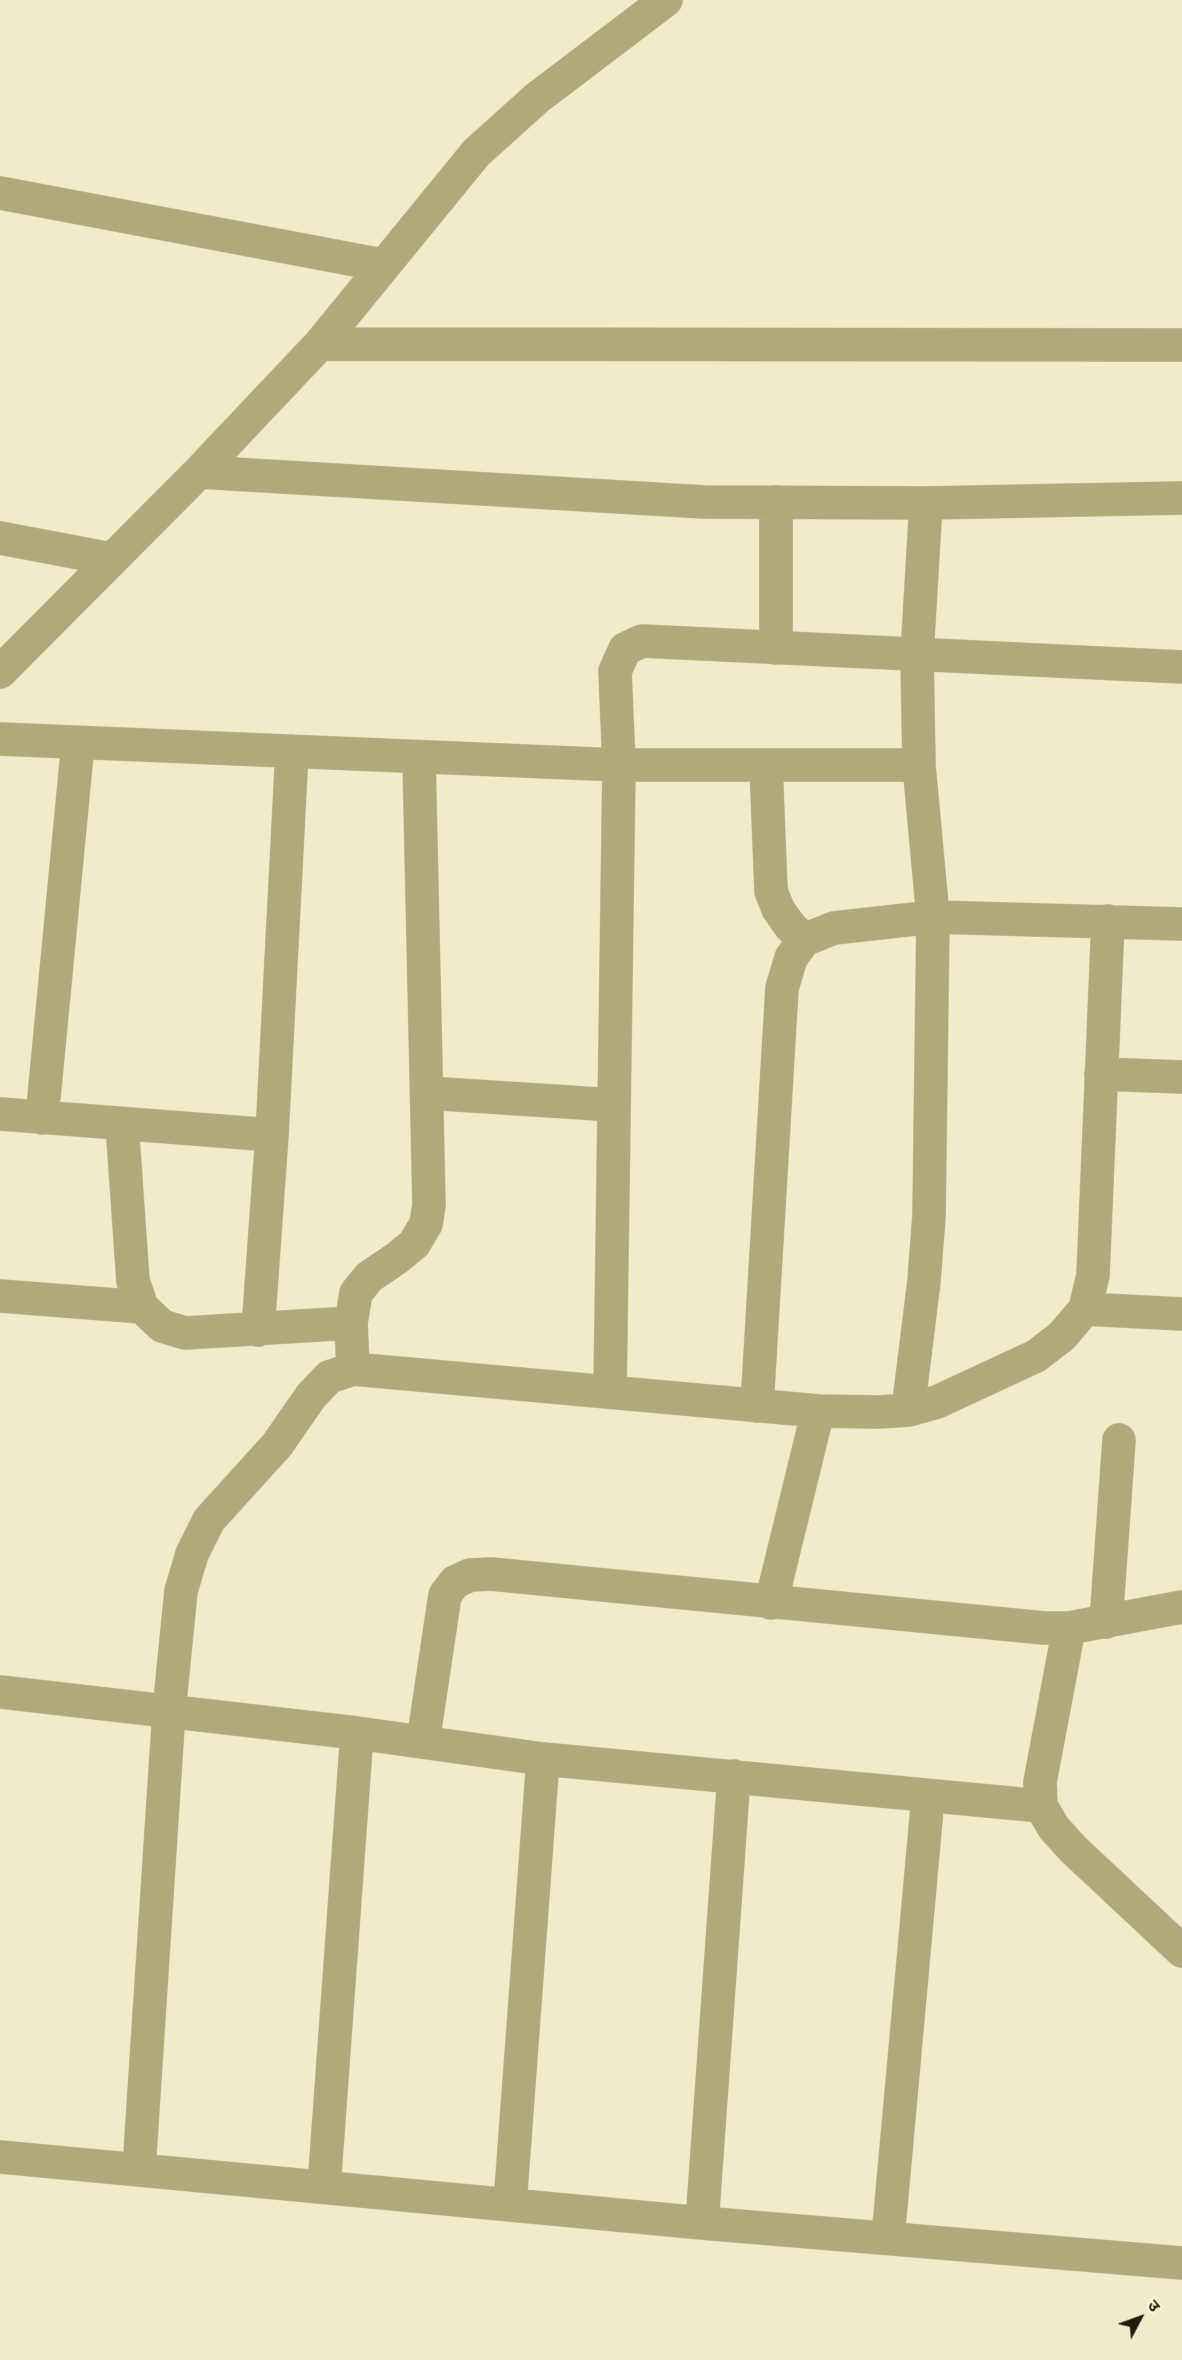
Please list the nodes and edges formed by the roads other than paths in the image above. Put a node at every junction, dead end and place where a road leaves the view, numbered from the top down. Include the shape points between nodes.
1 (666, 0) edge
2 (0, 193) edge
3 (382, 265) junction
4 (320, 345) junction
5 (1182, 345) edge
6 (199, 472) junction
7 (1182, 498) edge
8 (776, 502) junction
9 (926, 502) junction
10 (0, 538) edge
11 (111, 559) junction
12 (776, 648) junction
13 (917, 654) junction
14 (1182, 667) edge
15 (0, 672) edge
16 (0, 739) edge
17 (78, 743) junction
18 (292, 751) junction
19 (419, 757) junction
20 (619, 765) junction
21 (766, 765) junction
22 (919, 765) junction
23 (933, 917) junction
24 (1108, 921) junction
25 (1182, 924) edge
26 (804, 940) junction
27 (1101, 1074) junction
28 (1182, 1077) edge
29 (427, 1093) junction
30 (614, 1105) junction
31 (0, 1114) edge
32 (42, 1118) junction
33 (122, 1124) junction
34 (272, 1135) junction
35 (0, 1296) edge
36 (142, 1307) junction
37 (1085, 1309) junction
38 (1182, 1314) edge
39 (351, 1323) junction
40 (258, 1330) junction
41 (353, 1369) junction
42 (609, 1392) junction
43 (757, 1406) junction
44 (908, 1410) junction
45 (818, 1411) junction
46 (1119, 1440) dead end
47 (771, 1603) junction
48 (1182, 1607) edge
49 (1106, 1622) junction
50 (1069, 1628) junction
51 (0, 1692) edge
52 (170, 1711) junction
53 (357, 1733) junction
54 (423, 1742) junction
55 (543, 1759) junction
56 (734, 1776) junction
57 (928, 1797) junction
58 (1041, 1806) junction
59 (1182, 1951) edge
60 (0, 2157) edge
61 (139, 2169) junction
62 (324, 2187) junction
63 (510, 2205) junction
64 (702, 2223) junction
65 (888, 2238) junction
66 (1182, 2263) edge

1 - 3 street via 537,98 476,153
2 - 3 street
3 - 4 street
4 - 5 street
4 - 6 street
6 - 8 street via 704,502
6 - 11 street
7 - 9 street
8 - 9 street
8 - 12 street
9 - 13 street
10 - 11 street
11 - 15 street
12 - 13 street
12 - 20 street via 642,641 625,650 615,671
13 - 14 street
13 - 22 street
16 - 17 street
17 - 18 street
17 - 32 street
18 - 19 street
18 - 34 street
19 - 20 street
19 - 29 street
20 - 21 street
20 - 30 street
21 - 22 street
21 - 26 street via 771,891 778,909
22 - 23 street
23 - 24 street
23 - 26 street via 834,928
23 - 44 street via 929,1216
24 - 25 street
24 - 27 street
26 - 43 street via 791,958 782,988
27 - 28 street
27 - 37 street via 1093,1275
29 - 30 street
29 - 39 street via 426,1224 414,1244 369,1277 356,1293
30 - 42 street
31 - 32 street
32 - 33 street
33 - 34 street
33 - 36 street via 133,1281
34 - 40 street
35 - 36 street
36 - 40 street via 162,1326 185,1334
37 - 38 street
37 - 44 street via 1062,1336 1036,1356 937,1402
39 - 40 street
39 - 41 street
41 - 42 street
41 - 52 street via 329,1377 277,1445 209,1520 192,1554 182,1591
42 - 43 street
43 - 45 street
44 - 45 street
45 - 47 street
46 - 49 street
47 - 50 street
47 - 54 street via 470,1575 455,1582 445,1595
48 - 49 street
49 - 50 street
50 - 58 street via 1040,1782
51 - 52 street
52 - 53 street
52 - 61 street
53 - 54 street
53 - 62 street
54 - 55 street
55 - 56 street
55 - 63 street
56 - 57 street
56 - 64 street
57 - 58 street
57 - 65 street
58 - 59 street via 1073,1849
60 - 61 street
61 - 62 street
62 - 63 street
63 - 64 street
64 - 65 street
65 - 66 street

